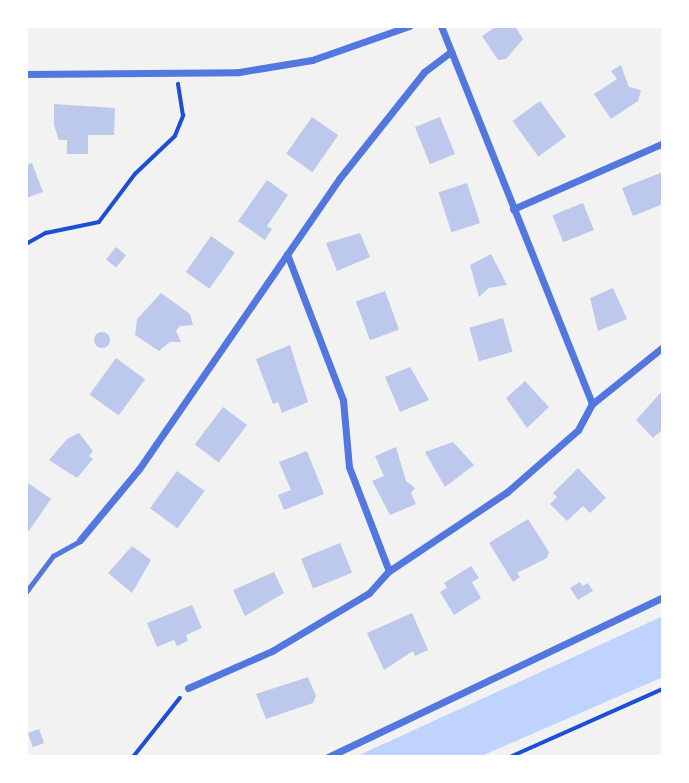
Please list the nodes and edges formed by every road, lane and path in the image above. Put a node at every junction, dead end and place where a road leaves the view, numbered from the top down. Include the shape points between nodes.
1 (409, 26) edge
2 (441, 26) edge
3 (451, 52) junction
4 (26, 74) edge
5 (177, 74) junction
6 (663, 143) edge
7 (513, 209) junction
8 (26, 244) edge
9 (287, 254) junction
10 (663, 346) edge
11 (592, 404) junction
12 (80, 540) joint
13 (389, 570) junction
14 (26, 593) edge
15 (663, 597) edge
16 (188, 688) joint
17 (663, 689) edge
18 (133, 757) edge
19 (328, 757) edge
20 (510, 757) edge

1 - 5 street via 312,60 239,72
2 - 3 street
3 - 7 street
3 - 9 street via 424,72
4 - 5 street
5 - 8 path via 183,116 175,136 135,174 99,222 46,233
6 - 7 street
7 - 11 street
9 - 12 street via 139,469
9 - 13 street via 343,400 349,467
10 - 11 street
11 - 13 street via 578,430 507,492
12 - 14 lane via 53,555
13 - 16 street via 369,593 272,651
15 - 19 street
16 - 18 path
17 - 20 path

